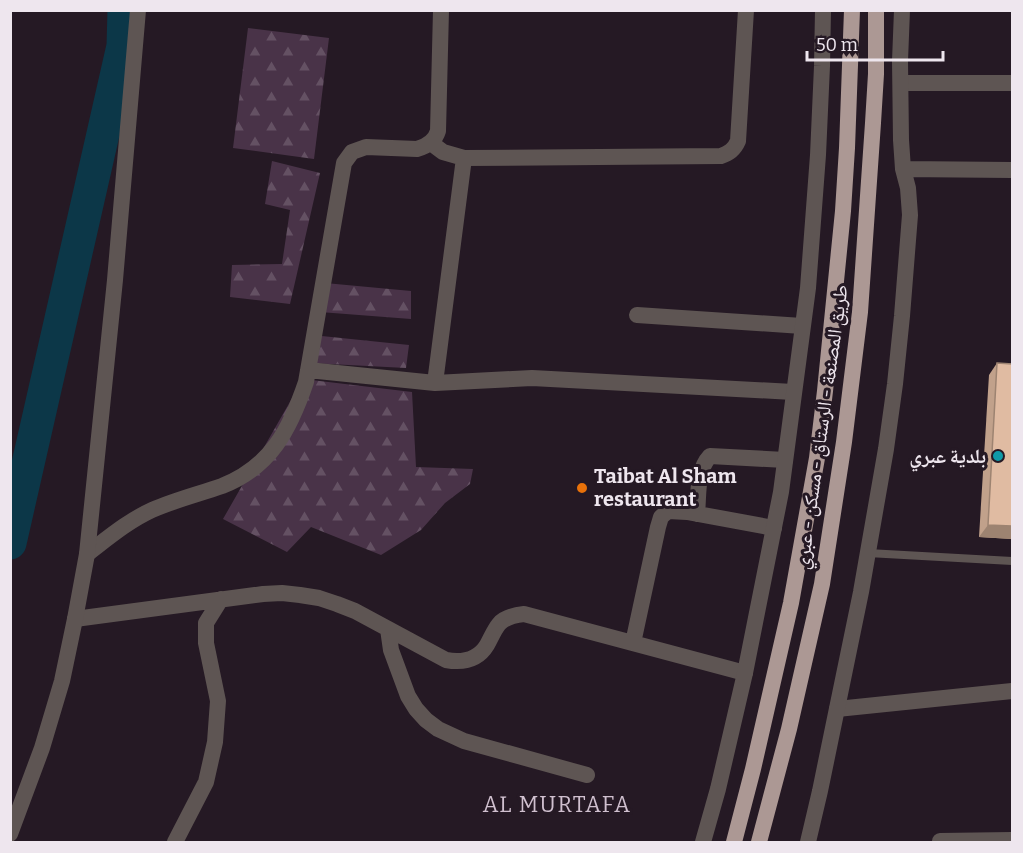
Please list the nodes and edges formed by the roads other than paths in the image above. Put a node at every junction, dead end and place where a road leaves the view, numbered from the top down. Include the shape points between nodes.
1 (138, 10) edge
2 (441, 10) edge
3 (746, 10) edge
4 (823, 10) edge
5 (876, 10) edge
6 (902, 10) edge
7 (851, 12) edge
8 (901, 83) junction
9 (1012, 83) edge
10 (431, 143) junction
11 (464, 158) junction
12 (903, 169) junction
13 (1012, 170) edge
14 (637, 315) dead end
15 (802, 326) junction
16 (308, 370) junction
17 (435, 383) junction
18 (793, 392) junction
19 (784, 460) junction
20 (697, 514) junction
21 (774, 528) junction
22 (868, 553) junction
23 (87, 554) junction
24 (1012, 561) edge
25 (221, 599) junction
26 (75, 618) junction
27 (388, 629) junction
28 (633, 643) junction
29 (746, 673) junction
30 (1012, 691) edge
31 (837, 709) junction
32 (587, 775) dead end
33 (10, 834) edge
34 (1012, 840) edge
35 (940, 841) edge
36 (175, 843) edge
37 (703, 843) edge
38 (734, 843) edge
39 (759, 843) edge
40 (808, 843) edge

1 - 23 street
2 - 10 street via 438,131
3 - 11 street via 738,141 728,154
4 - 15 street via 818,155
5 - 39 highway, طريق المصنعة - الرستاق - مسكن - عبري via 862,290 844,442 822,584
6 - 8 street
7 - 38 highway, طريق المصنعة - الرستاق - مسكن - عبري via 843,211 817,458 791,603
8 - 9 street
8 - 12 street
10 - 11 street via 443,152
10 - 16 street via 417,149 366,147 352,152 344,163
11 - 17 street
12 - 13 street
12 - 22 street via 910,214 902,316 886,449
14 - 15 street
15 - 18 street
16 - 17 street
16 - 23 street via 283,437 248,473 152,510
17 - 18 street via 532,378
18 - 19 street
19 - 20 street via 710,456 700,474
19 - 21 street
20 - 21 street
20 - 28 street via 668,512 661,518
21 - 29 street
22 - 24 lane
22 - 31 street
23 - 26 street
25 - 26 street
25 - 27 street via 282,593 319,598
25 - 36 street via 206,623 206,644 218,701 214,742 206,782
26 - 33 street via 42,748
27 - 28 street via 455,662 474,658 503,620 524,614
27 - 32 street via 391,650 408,696 438,729 464,741
28 - 29 street
29 - 37 street
30 - 31 street
31 - 40 street
34 - 35 street

